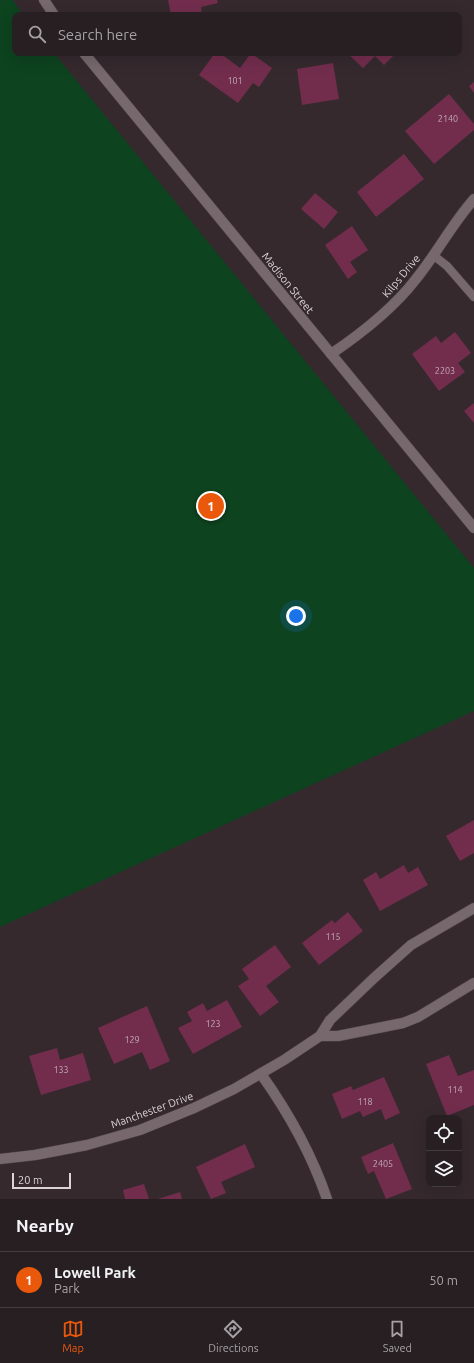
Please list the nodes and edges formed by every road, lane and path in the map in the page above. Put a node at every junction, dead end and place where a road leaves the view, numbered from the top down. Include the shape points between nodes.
1 (44, 0) edge
2 (52, 12) edge
3 (86, 56) edge
4 (474, 199) edge
5 (433, 255) junction
6 (474, 297) edge
7 (331, 354) junction
8 (474, 528) edge
9 (474, 908) edge
10 (474, 983) edge
11 (320, 1036) junction
12 (261, 1074) junction
13 (0, 1159) edge
14 (328, 1199) edge

1 - 2 street
3 - 7 street, Madison Street
4 - 5 street, Kilps Drive
5 - 6 lane via 447,266
5 - 7 street, Kilps Drive via 398,300 374,322
7 - 8 street, Madison Street
9 - 11 street, Manchester Drive via 411,944 330,1020
10 - 11 street via 403,1023 338,1036
11 - 12 street, Manchester Drive
12 - 13 street, Manchester Drive via 194,1108 140,1130 87,1145
12 - 14 street via 303,1142

